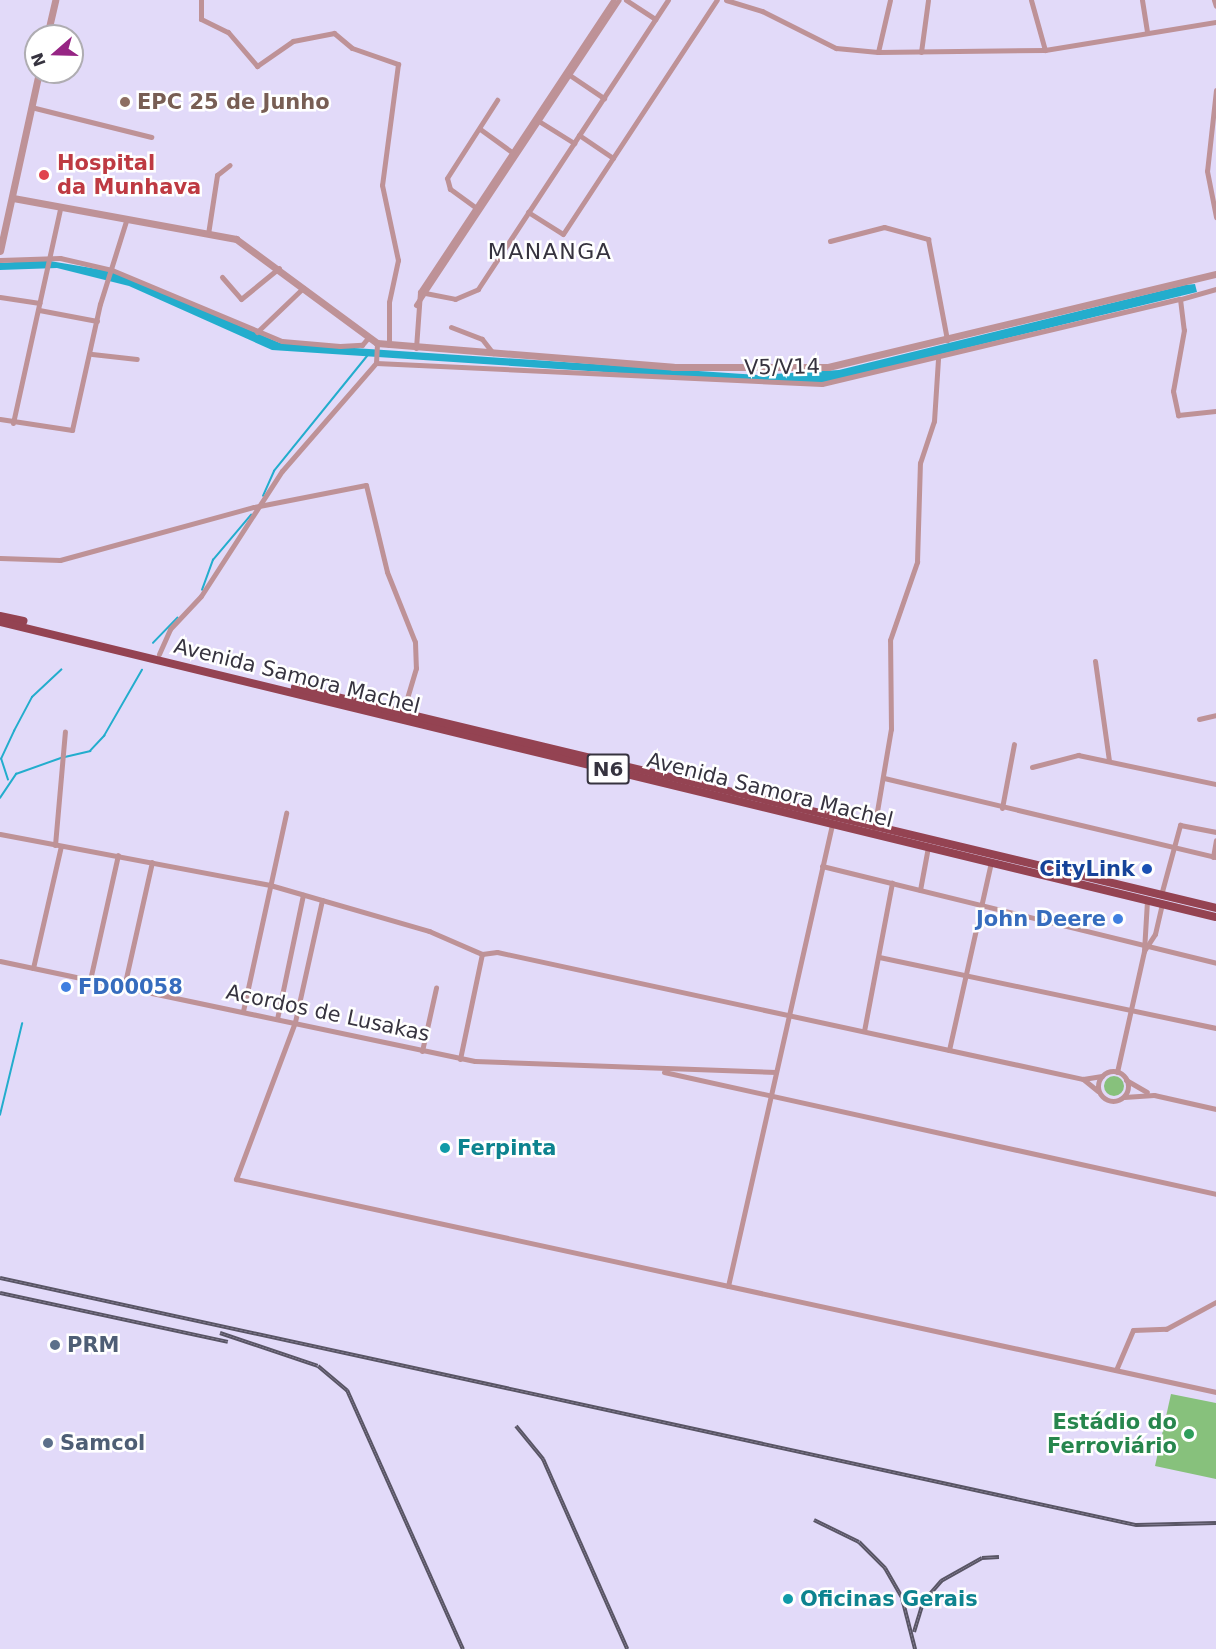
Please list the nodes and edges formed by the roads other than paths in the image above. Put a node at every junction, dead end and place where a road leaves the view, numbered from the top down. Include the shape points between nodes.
1 (55, 0) edge
2 (201, 0) edge
3 (626, 0) edge
4 (668, 0) edge
5 (716, 0) edge
6 (725, 0) edge
7 (890, 0) edge
8 (928, 0) edge
9 (1030, 0) edge
10 (1142, 0) edge
11 (1214, 0) edge
12 (615, 1) edge
13 (1216, 6) edge
14 (656, 18) junction
15 (1216, 22) edge
16 (50, 24) edge
17 (1147, 32) junction
18 (594, 35) junction
19 (1045, 50) junction
20 (878, 52) junction
21 (921, 52) junction
22 (571, 76) junction
23 (36, 84) edge
24 (1216, 90) edge
25 (604, 98) junction
26 (497, 100) dead end
27 (31, 107) junction
28 (537, 120) junction
29 (480, 129) junction
30 (579, 135) junction
31 (151, 137) dead end
32 (574, 143) junction
33 (514, 154) junction
34 (613, 158) junction
35 (230, 165) dead end
36 (13, 198) junction
37 (475, 207) junction
38 (60, 210) junction
39 (528, 212) junction
40 (1216, 218) edge
41 (126, 221) junction
42 (208, 234) junction
43 (830, 241) dead end
44 (0, 251) edge
45 (50, 258) junction
46 (0, 260) edge
47 (279, 268) junction
48 (112, 270) junction
49 (1216, 274) edge
50 (222, 277) dead end
51 (303, 288) junction
52 (1216, 289) edge
53 (420, 292) junction
54 (426, 294) junction
55 (0, 297) edge
56 (1180, 299) junction
57 (416, 305) junction
58 (40, 307) junction
59 (97, 321) junction
60 (451, 327) dead end
61 (258, 332) junction
62 (367, 339) junction
63 (947, 342) junction
64 (377, 343) junction
65 (389, 346) junction
66 (416, 348) junction
67 (92, 354) junction
68 (494, 355) junction
69 (137, 359) dead end
70 (938, 359) junction
71 (376, 363) junction
72 (1216, 411) edge
73 (0, 419) edge
74 (13, 423) junction
75 (257, 508) junction
76 (0, 558) edge
77 (0, 616) edge
78 (0, 622) edge
79 (159, 654) junction
80 (1095, 661) dead end
81 (1216, 715) edge
82 (401, 716) junction
83 (1198, 719) dead end
84 (65, 731) dead end
85 (1014, 744) dead end
86 (1109, 760) junction
87 (1032, 767) dead end
88 (884, 778) junction
89 (1216, 784) edge
90 (1002, 808) junction
91 (286, 813) dead end
92 (832, 824) junction
93 (873, 830) junction
94 (1216, 832) edge
95 (0, 834) edge
96 (1216, 840) edge
97 (58, 845) junction
98 (928, 847) junction
99 (1174, 848) junction
100 (118, 855) junction
101 (1214, 857) edge
102 (152, 862) junction
103 (991, 862) junction
104 (822, 866) junction
105 (892, 883) junction
106 (270, 885) junction
107 (920, 890) junction
108 (303, 895) junction
109 (322, 900) junction
110 (1147, 900) junction
111 (1161, 900) junction
112 (982, 904) junction
113 (1186, 905) junction
114 (1216, 908) edge
115 (1216, 917) edge
116 (1142, 941) junction
117 (1151, 943) junction
118 (1144, 951) junction
119 (482, 954) junction
120 (879, 957) junction
121 (0, 961) edge
122 (1216, 963) edge
123 (33, 968) junction
124 (968, 975) junction
125 (90, 980) junction
126 (124, 987) junction
127 (436, 988) dead end
128 (1132, 1010) junction
129 (243, 1011) junction
130 (788, 1015) junction
131 (277, 1018) junction
132 (295, 1022) junction
133 (1216, 1029) edge
134 (864, 1031) junction
135 (950, 1050) junction
136 (422, 1051) junction
137 (460, 1059) junction
138 (652, 1070) junction
139 (776, 1072) junction
140 (1117, 1072) junction
141 (1102, 1076) junction
142 (1083, 1079) junction
143 (1126, 1080) junction
144 (1099, 1091) junction
145 (1154, 1095) junction
146 (1124, 1097) junction
147 (771, 1098) junction
148 (1216, 1109) edge
149 (1216, 1194) edge
150 (728, 1286) junction
151 (1216, 1302) edge
152 (1116, 1370) junction
153 (1216, 1392) edge

1 - 16 street
2 - 65 street via 201,19 228,32 257,66 293,41 334,33 352,48 398,64 382,175 386,219 398,260 389,302
3 - 14 street
4 - 14 street
5 - 6 street
5 - 34 street
6 - 20 street via 762,11 836,48
7 - 20 street
8 - 21 street
9 - 19 street
10 - 17 street
11 - 13 street
12 - 18 street
14 - 25 street
15 - 17 street
17 - 19 street
18 - 22 street
18 - 28 street
19 - 21 street
20 - 21 street
22 - 25 street
22 - 28 street
23 - 27 street
24 - 40 street via 1207,171
25 - 30 street
26 - 29 street
27 - 31 street
27 - 36 street
28 - 32 street
28 - 33 street
29 - 33 street
29 - 37 street via 447,178 450,189
30 - 32 street
30 - 34 street
32 - 39 street
33 - 37 street
33 - 54 street
34 - 39 street via 563,234
35 - 42 street via 217,176
36 - 38 street
36 - 44 street
37 - 53 street
38 - 41 street
38 - 45 street
39 - 54 street via 473,294 454,298
41 - 42 street
41 - 48 street
42 - 47 street via 250,246
43 - 63 street via 884,227 928,239
45 - 46 street
45 - 48 street
45 - 58 street
47 - 50 street via 241,298
47 - 51 street
48 - 59 street
48 - 61 street via 198,302
49 - 63 street
51 - 61 street
51 - 62 street
52 - 56 street, V5/V14
53 - 54 street
53 - 57 street
54 - 57 street
55 - 58 street
56 - 70 street, V5/V14
56 - 72 street via 1184,330 1174,370 1174,404 1178,415
57 - 66 street
58 - 59 street
58 - 74 street
59 - 67 street
60 - 68 street via 482,339
61 - 62 street via 309,344 362,345
62 - 64 street
63 - 68 street via 828,367 784,370
64 - 65 street
64 - 71 street
65 - 66 street
66 - 68 street
67 - 69 street
67 - 74 street via 72,429
70 - 71 street, V5/V14 via 790,387
70 - 88 street via 934,421 920,463 917,562 890,640 892,714
71 - 75 street via 282,471
73 - 74 street
75 - 76 street via 60,560
75 - 79 street via 192,609 170,629
75 - 82 street via 366,485 389,579 415,642 416,668
77 - 79 highway, Avenida Samora Machel / N6
78 - 82 highway, Avenida Samora Machel / N6
79 - 82 highway, Avenida Samora Machel / N6
80 - 86 street
81 - 83 street
82 - 92 highway, Avenida Samora Machel / N6
82 - 93 highway, Avenida Samora Machel / N6
84 - 97 street
85 - 90 street
86 - 87 street via 1078,755
86 - 89 street
88 - 90 street
88 - 93 street
90 - 99 street
91 - 106 street
92 - 93 highway, Avenida Samora Machel / N6
92 - 104 street
93 - 98 highway, Avenida Samora Machel / N6
93 - 111 highway, Avenida Samora Machel / N6
94 - 99 street via 1180,825
95 - 97 street
96 - 101 street
97 - 100 street
97 - 123 street
98 - 103 highway, Avenida Samora Machel / N6
98 - 107 street
99 - 101 street
99 - 111 street
100 - 102 street
100 - 125 street
102 - 106 street
102 - 126 street
103 - 110 highway, Avenida Samora Machel / N6
103 - 112 street
104 - 105 street
104 - 130 street
105 - 107 street
105 - 120 street
106 - 108 street
106 - 129 street
107 - 112 street
108 - 109 street
108 - 131 street
109 - 119 street
109 - 132 street
110 - 111 highway, Avenida Samora Machel / N6
110 - 116 street
111 - 113 highway, Avenida Samora Machel / N6
111 - 117 street
112 - 116 street
112 - 124 street
113 - 114 highway, Avenida Samora Machel / N6
113 - 115 highway, Avenida Samora Machel / N6
116 - 117 street
116 - 118 street
117 - 118 street
117 - 122 street
118 - 128 street
119 - 130 street via 497,952
119 - 137 street
120 - 124 street
120 - 134 street
121 - 123 street, Acordos de Lusakas
123 - 125 street, Acordos de Lusakas
124 - 128 street
124 - 135 street
125 - 126 street, Acordos de Lusakas
126 - 129 street, Acordos de Lusakas
127 - 136 street
128 - 133 street
128 - 140 street
129 - 131 street, Acordos de Lusakas
130 - 134 street
130 - 139 street
131 - 132 street, Acordos de Lusakas
132 - 136 street, Acordos de Lusakas
132 - 150 street via 236,1179
134 - 135 street
135 - 142 street
136 - 137 street, Acordos de Lusakas
137 - 138 street, Acordos de Lusakas
138 - 139 street
138 - 147 street
139 - 147 street
140 - 141 street
140 - 143 street
141 - 142 street
141 - 144 street
142 - 144 street
143 - 145 street
143 - 146 street
144 - 146 street via 1111,1101
145 - 146 street
145 - 148 street
147 - 149 street
147 - 150 street
150 - 152 street
151 - 152 street via 1166,1329 1133,1330
152 - 153 street

